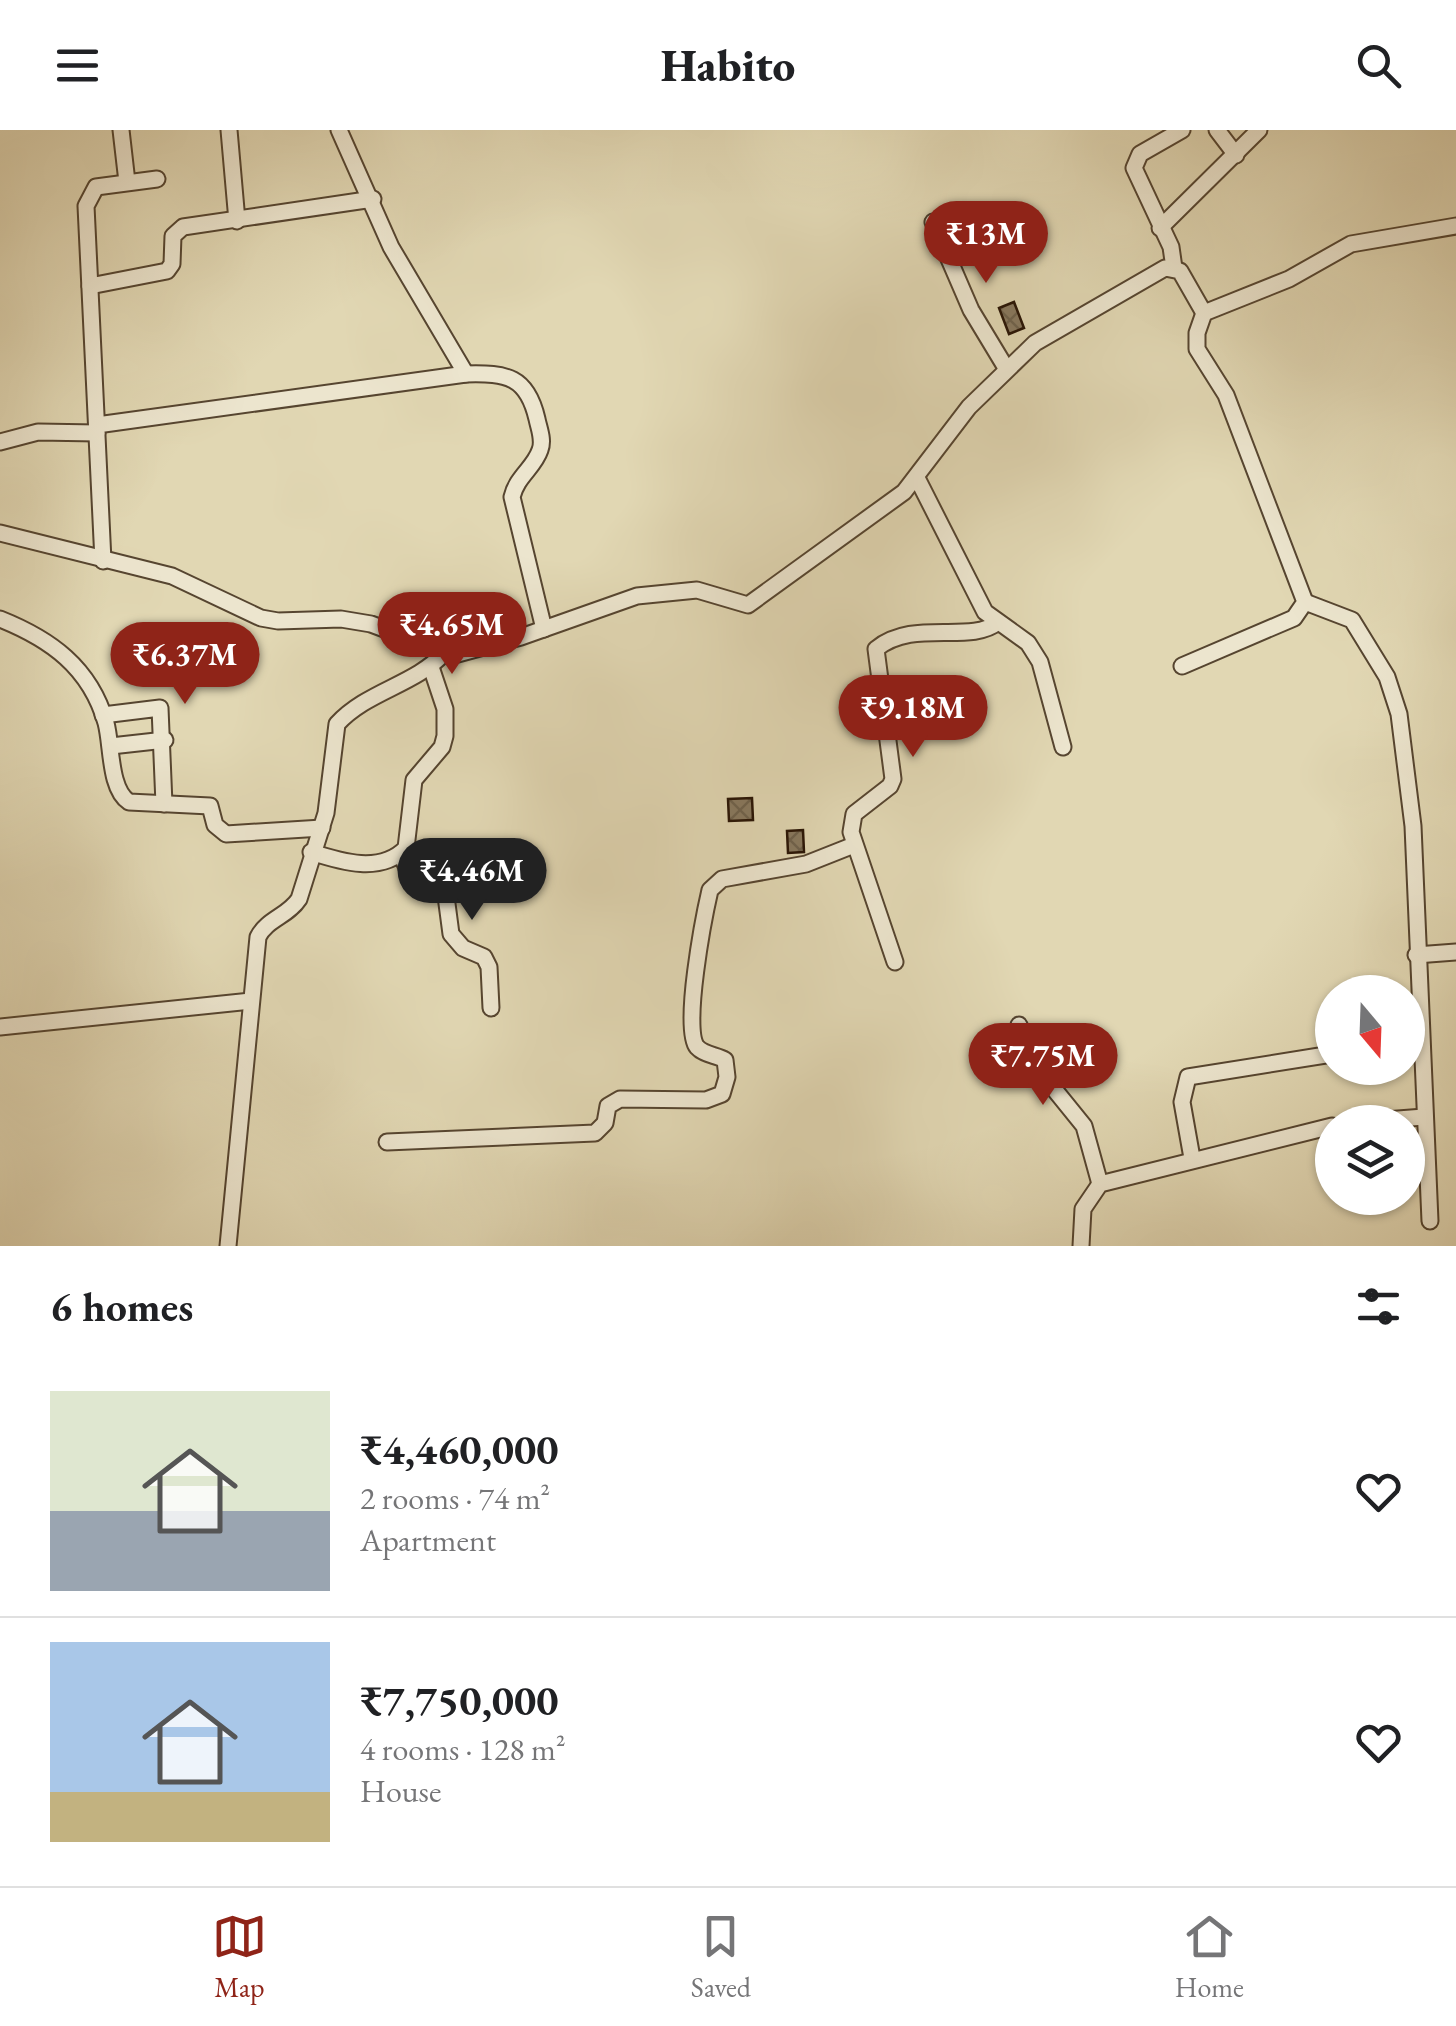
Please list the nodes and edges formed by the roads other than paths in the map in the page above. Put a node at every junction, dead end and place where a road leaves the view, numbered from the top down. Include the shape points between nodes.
1 (121, 130) edge
2 (229, 130) edge
3 (339, 130) edge
4 (1182, 130) edge
5 (1218, 130) edge
6 (1260, 130) edge
7 (1236, 154) junction
8 (157, 179) dead end
9 (127, 182) junction
10 (373, 199) junction
11 (237, 221) junction
12 (933, 222) dead end
13 (1456, 226) edge
14 (1160, 228) junction
15 (1174, 268) junction
16 (90, 286) junction
17 (1204, 313) junction
18 (1006, 368) junction
19 (466, 374) junction
20 (97, 429) junction
21 (0, 442) edge
22 (916, 478) junction
23 (0, 534) edge
24 (103, 561) junction
25 (1305, 602) junction
26 (0, 618) edge
27 (998, 622) junction
28 (544, 629) junction
29 (444, 653) junction
30 (1182, 666) dead end
31 (431, 667) junction
32 (104, 715) junction
33 (165, 740) junction
34 (111, 746) junction
35 (1063, 747) dead end
36 (164, 804) junction
37 (322, 828) junction
38 (854, 844) junction
39 (311, 852) junction
40 (400, 854) junction
41 (1456, 952) edge
42 (1416, 955) junction
43 (896, 962) dead end
44 (1416, 975) edge
45 (251, 1000) junction
46 (491, 1008) dead end
47 (1020, 1025) dead end
48 (0, 1027) edge
49 (1315, 1057) edge
50 (1315, 1130) edge
51 (1425, 1134) edge
52 (387, 1142) dead end
53 (1192, 1158) junction
54 (1100, 1184) junction
55 (1430, 1221) dead end
56 (228, 1246) edge
57 (1080, 1246) edge

1 - 9 street
2 - 11 street
3 - 10 street
4 - 14 street via 1135,161
5 - 7 street
6 - 7 street
7 - 14 street
8 - 9 street
9 - 16 street via 89,194
10 - 11 street
10 - 19 street via 392,247
11 - 16 street via 176,230 167,271
12 - 18 street via 971,310
13 - 17 street via 1351,244 1289,279
14 - 15 street
15 - 17 street
15 - 18 street via 1141,279 1034,342
16 - 20 street
17 - 25 street via 1197,349 1226,396
18 - 22 street
19 - 20 street
19 - 28 street via 518,381 536,413 539,455 516,480 512,497
20 - 21 street
20 - 24 street
22 - 27 street via 985,612
22 - 28 street via 759,602 739,606 697,590 653,594
23 - 24 street
24 - 29 street via 172,576 261,618 341,618
25 - 30 street via 1294,618
25 - 42 street via 1352,620 1387,677 1399,714 1413,826
26 - 32 street via 64,653
27 - 35 street via 1028,643 1040,662
27 - 38 street via 985,631 897,636 876,649 893,778 854,814
28 - 29 street via 472,652
29 - 31 street
31 - 37 street via 337,724
31 - 40 street via 445,709 445,736 414,780 410,839
32 - 33 street via 160,708
32 - 34 street
33 - 34 street
33 - 36 street
34 - 36 street via 123,798
36 - 37 street via 210,806 226,834
37 - 39 street
38 - 43 street
38 - 52 street via 806,864 722,880 710,890 692,1036 702,1050 725,1060 722,1094 706,1100 620,1099 608,1106 606,1123 596,1132
39 - 40 street via 358,864
39 - 45 street via 299,900 258,937
40 - 46 street via 410,874 444,880 455,942 484,957 489,967
41 - 42 street
42 - 44 street
45 - 48 street
45 - 56 street
47 - 54 street via 1033,1063 1084,1126
49 - 53 street via 1188,1077 1182,1102
50 - 53 street
51 - 55 street
53 - 54 street
54 - 57 street via 1083,1210

